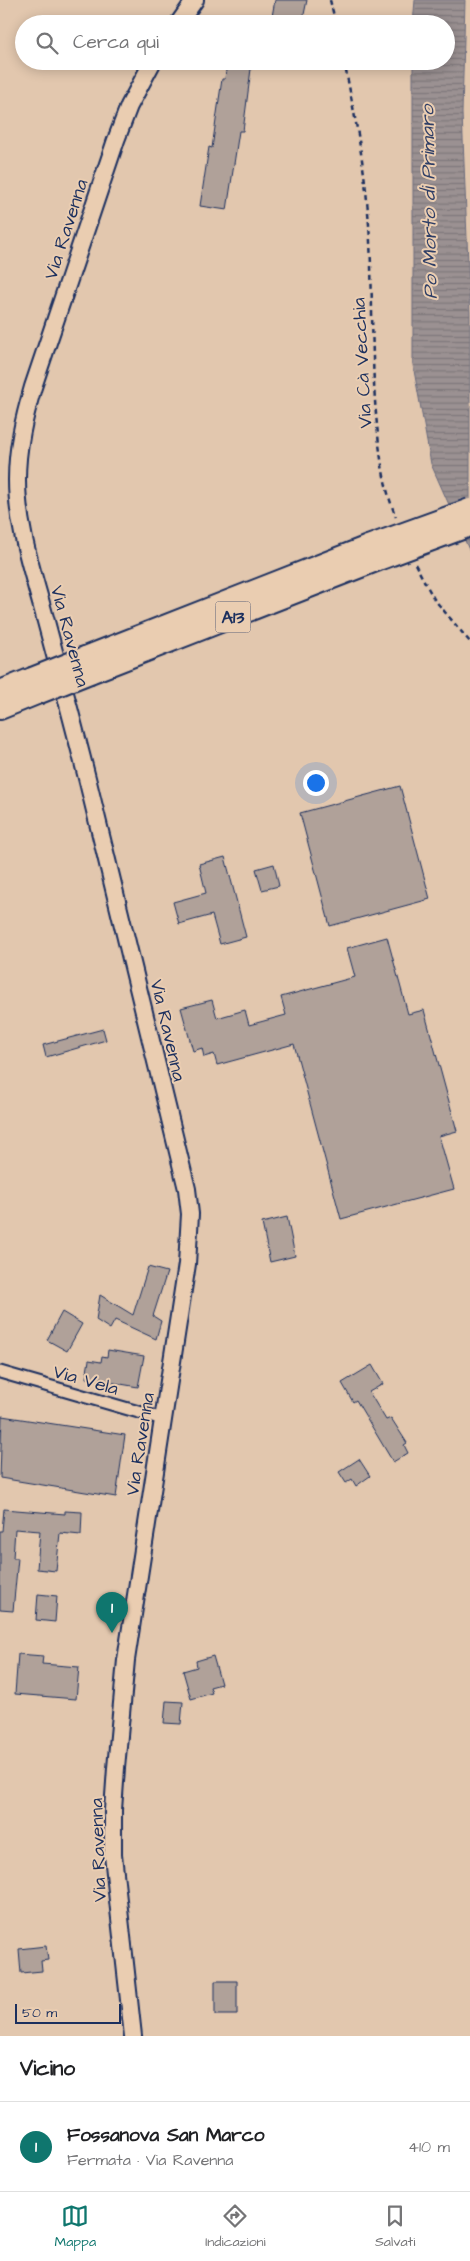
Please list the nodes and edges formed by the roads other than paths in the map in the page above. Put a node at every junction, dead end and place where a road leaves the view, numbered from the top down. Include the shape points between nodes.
1 (195, 0) edge
2 (184, 15) edge
3 (148, 70) edge
4 (470, 509) edge
5 (470, 526) edge
6 (372, 553) junction
7 (1, 703) edge
8 (0, 1372) edge
9 (163, 1419) junction
10 (134, 2036) edge

1 - 2 main road
3 - 9 main road, Via Ravenna via 116,140 33,386 18,449 17,482 28,554 74,724 187,1190 189,1247
4 - 6 highway, A13, bridge
5 - 6 highway, A13, bridge
6 - 7 highway, A13, bridge via 34,686
8 - 9 street, Via Vela
9 - 10 main road, Via Ravenna via 126,1660 113,1810 116,1885

